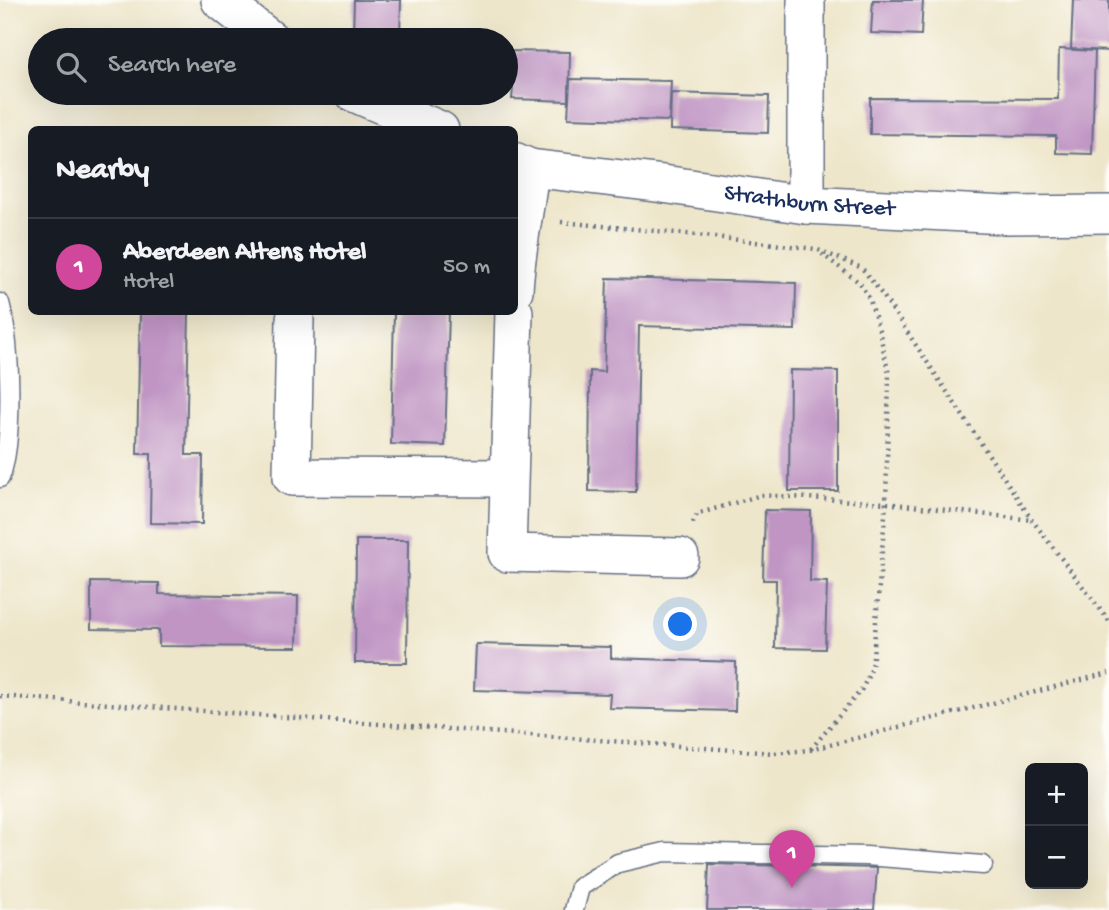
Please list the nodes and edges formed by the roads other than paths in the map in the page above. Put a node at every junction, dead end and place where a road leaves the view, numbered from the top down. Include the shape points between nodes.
1 (220, 0) edge
2 (806, 0) edge
3 (256, 28) edge
4 (382, 105) edge
5 (431, 126) edge
6 (522, 165) edge
7 (806, 205) junction
8 (1109, 214) edge
9 (518, 247) edge
10 (0, 303) edge
11 (514, 315) edge
12 (295, 319) dead end
13 (0, 478) edge
14 (508, 478) junction
15 (680, 557) road end
16 (983, 865) dead end
17 (574, 910) edge

1 - 3 street
2 - 7 street
4 - 5 street
6 - 7 street, Strathburn Street
6 - 9 street via 526,206
7 - 8 street, Strathburn Street via 1006,215
10 - 13 lane via 6,324 9,430
11 - 14 street
12 - 14 street via 292,477
14 - 15 street via 507,553
16 - 17 lane via 866,856 665,852 618,863 580,887

